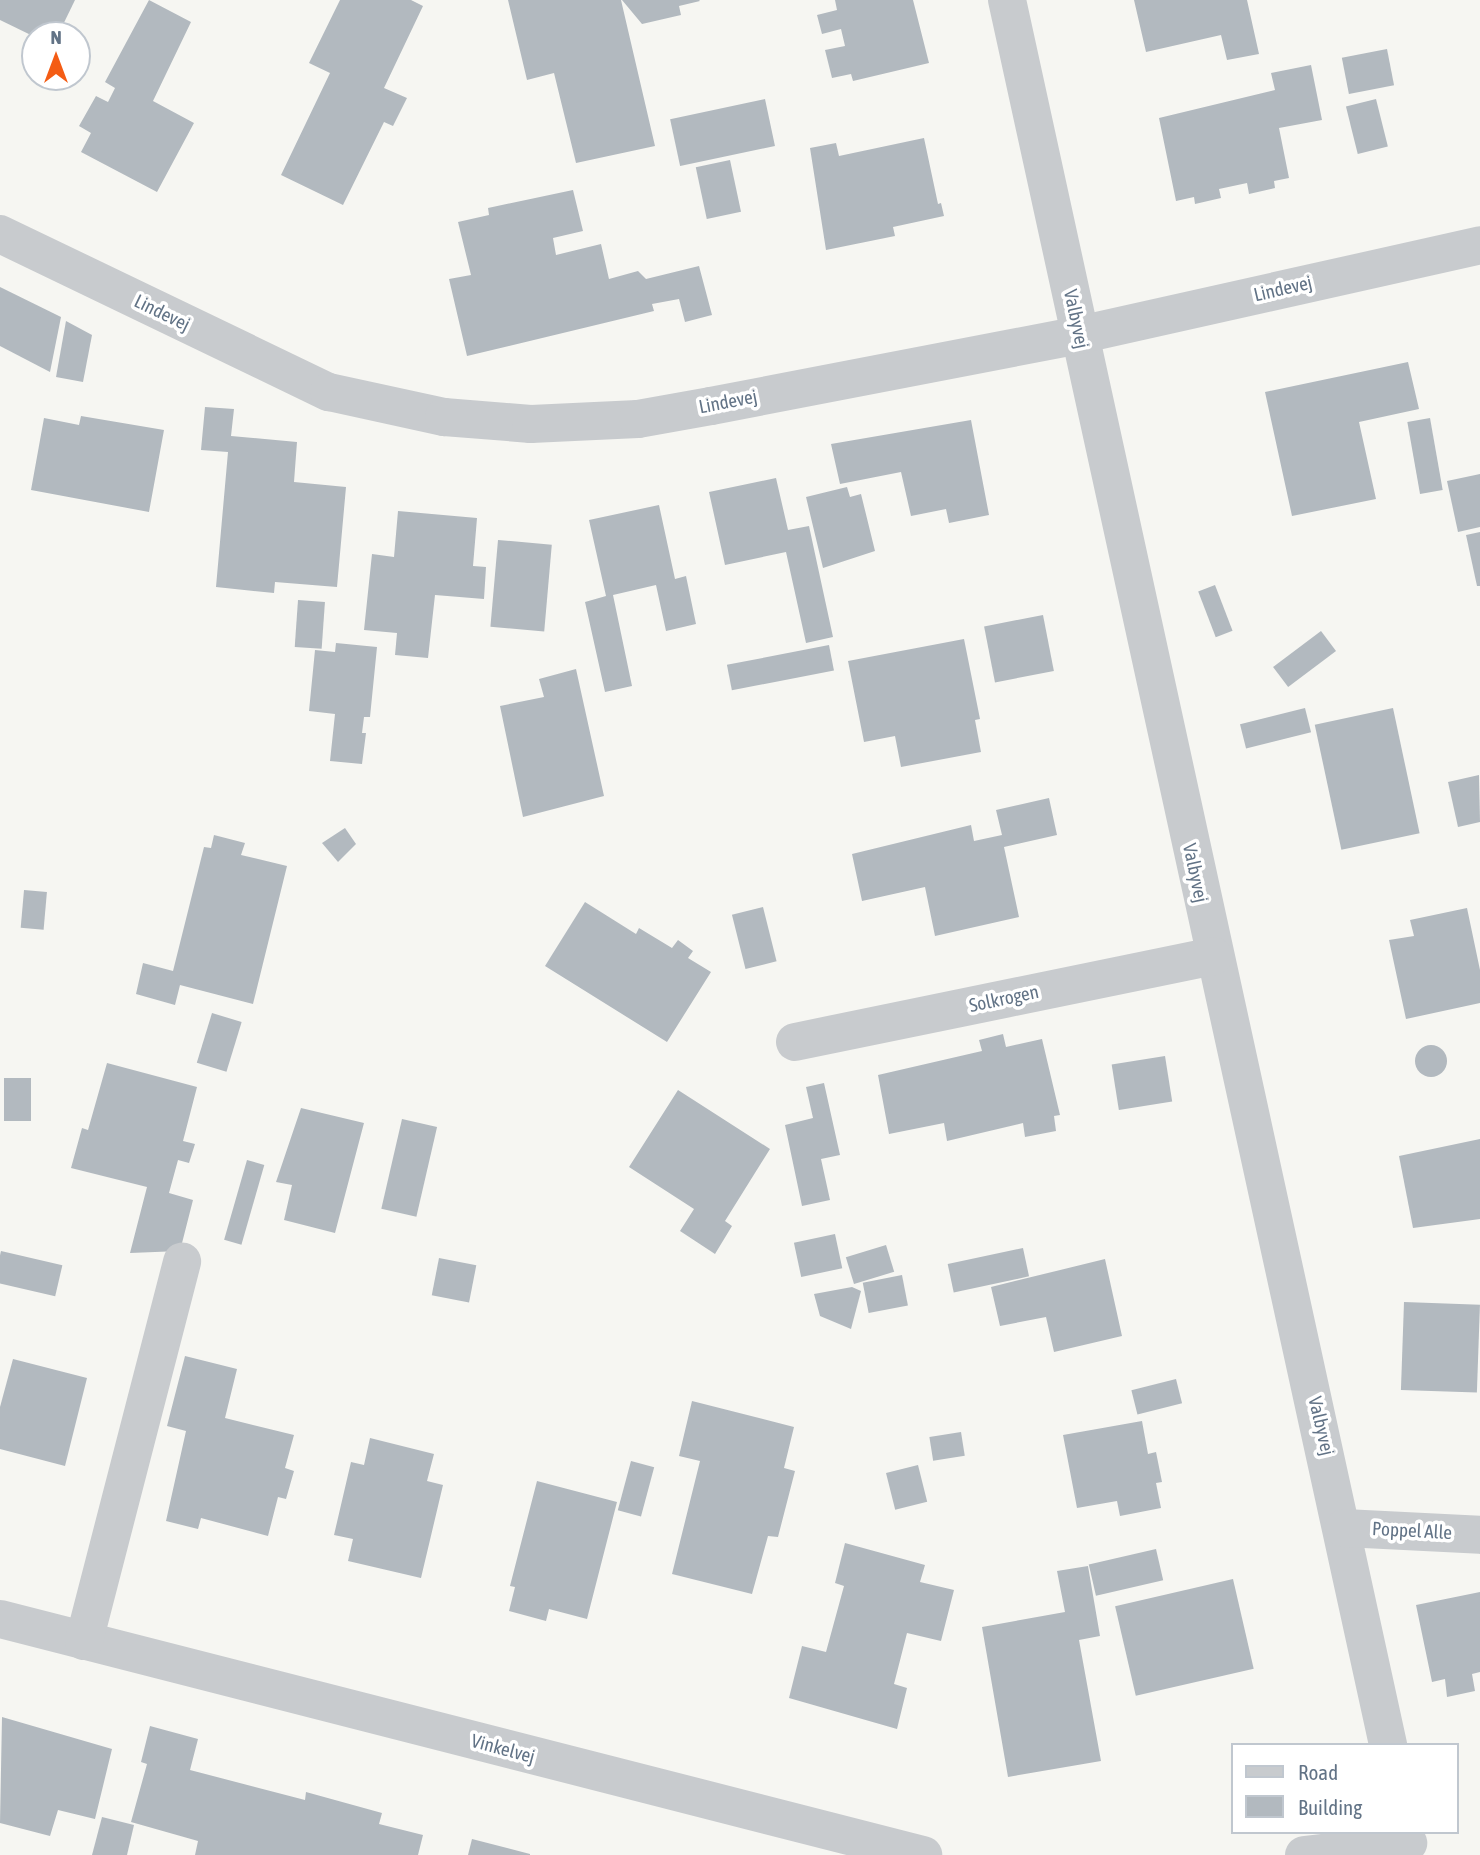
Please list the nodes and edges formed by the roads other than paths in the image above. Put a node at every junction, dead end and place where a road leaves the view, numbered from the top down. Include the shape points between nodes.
1 (1007, 0) edge
2 (0, 234) edge
3 (1480, 245) edge
4 (1079, 335) junction
5 (1213, 956) junction
6 (795, 1042) dead end
7 (182, 1261) dead end
8 (1344, 1528) junction
9 (1480, 1535) edge
10 (0, 1619) edge
11 (84, 1641) junction
12 (1388, 1743) edge
13 (1408, 1843) edge
14 (923, 1855) edge
15 (1304, 1855) edge

1 - 4 street, Valbyvej
2 - 4 street, Lindevej via 329,392 444,417 531,424 638,419
3 - 4 street, Lindevej
4 - 5 street, Valbyvej
5 - 6 street, Solkrogen
5 - 8 street, Valbyvej
7 - 11 street
8 - 9 street, Poppel Alle
8 - 12 street, Valbyvej
10 - 11 street, Vinkelvej
11 - 14 street, Vinkelvej
13 - 15 street

